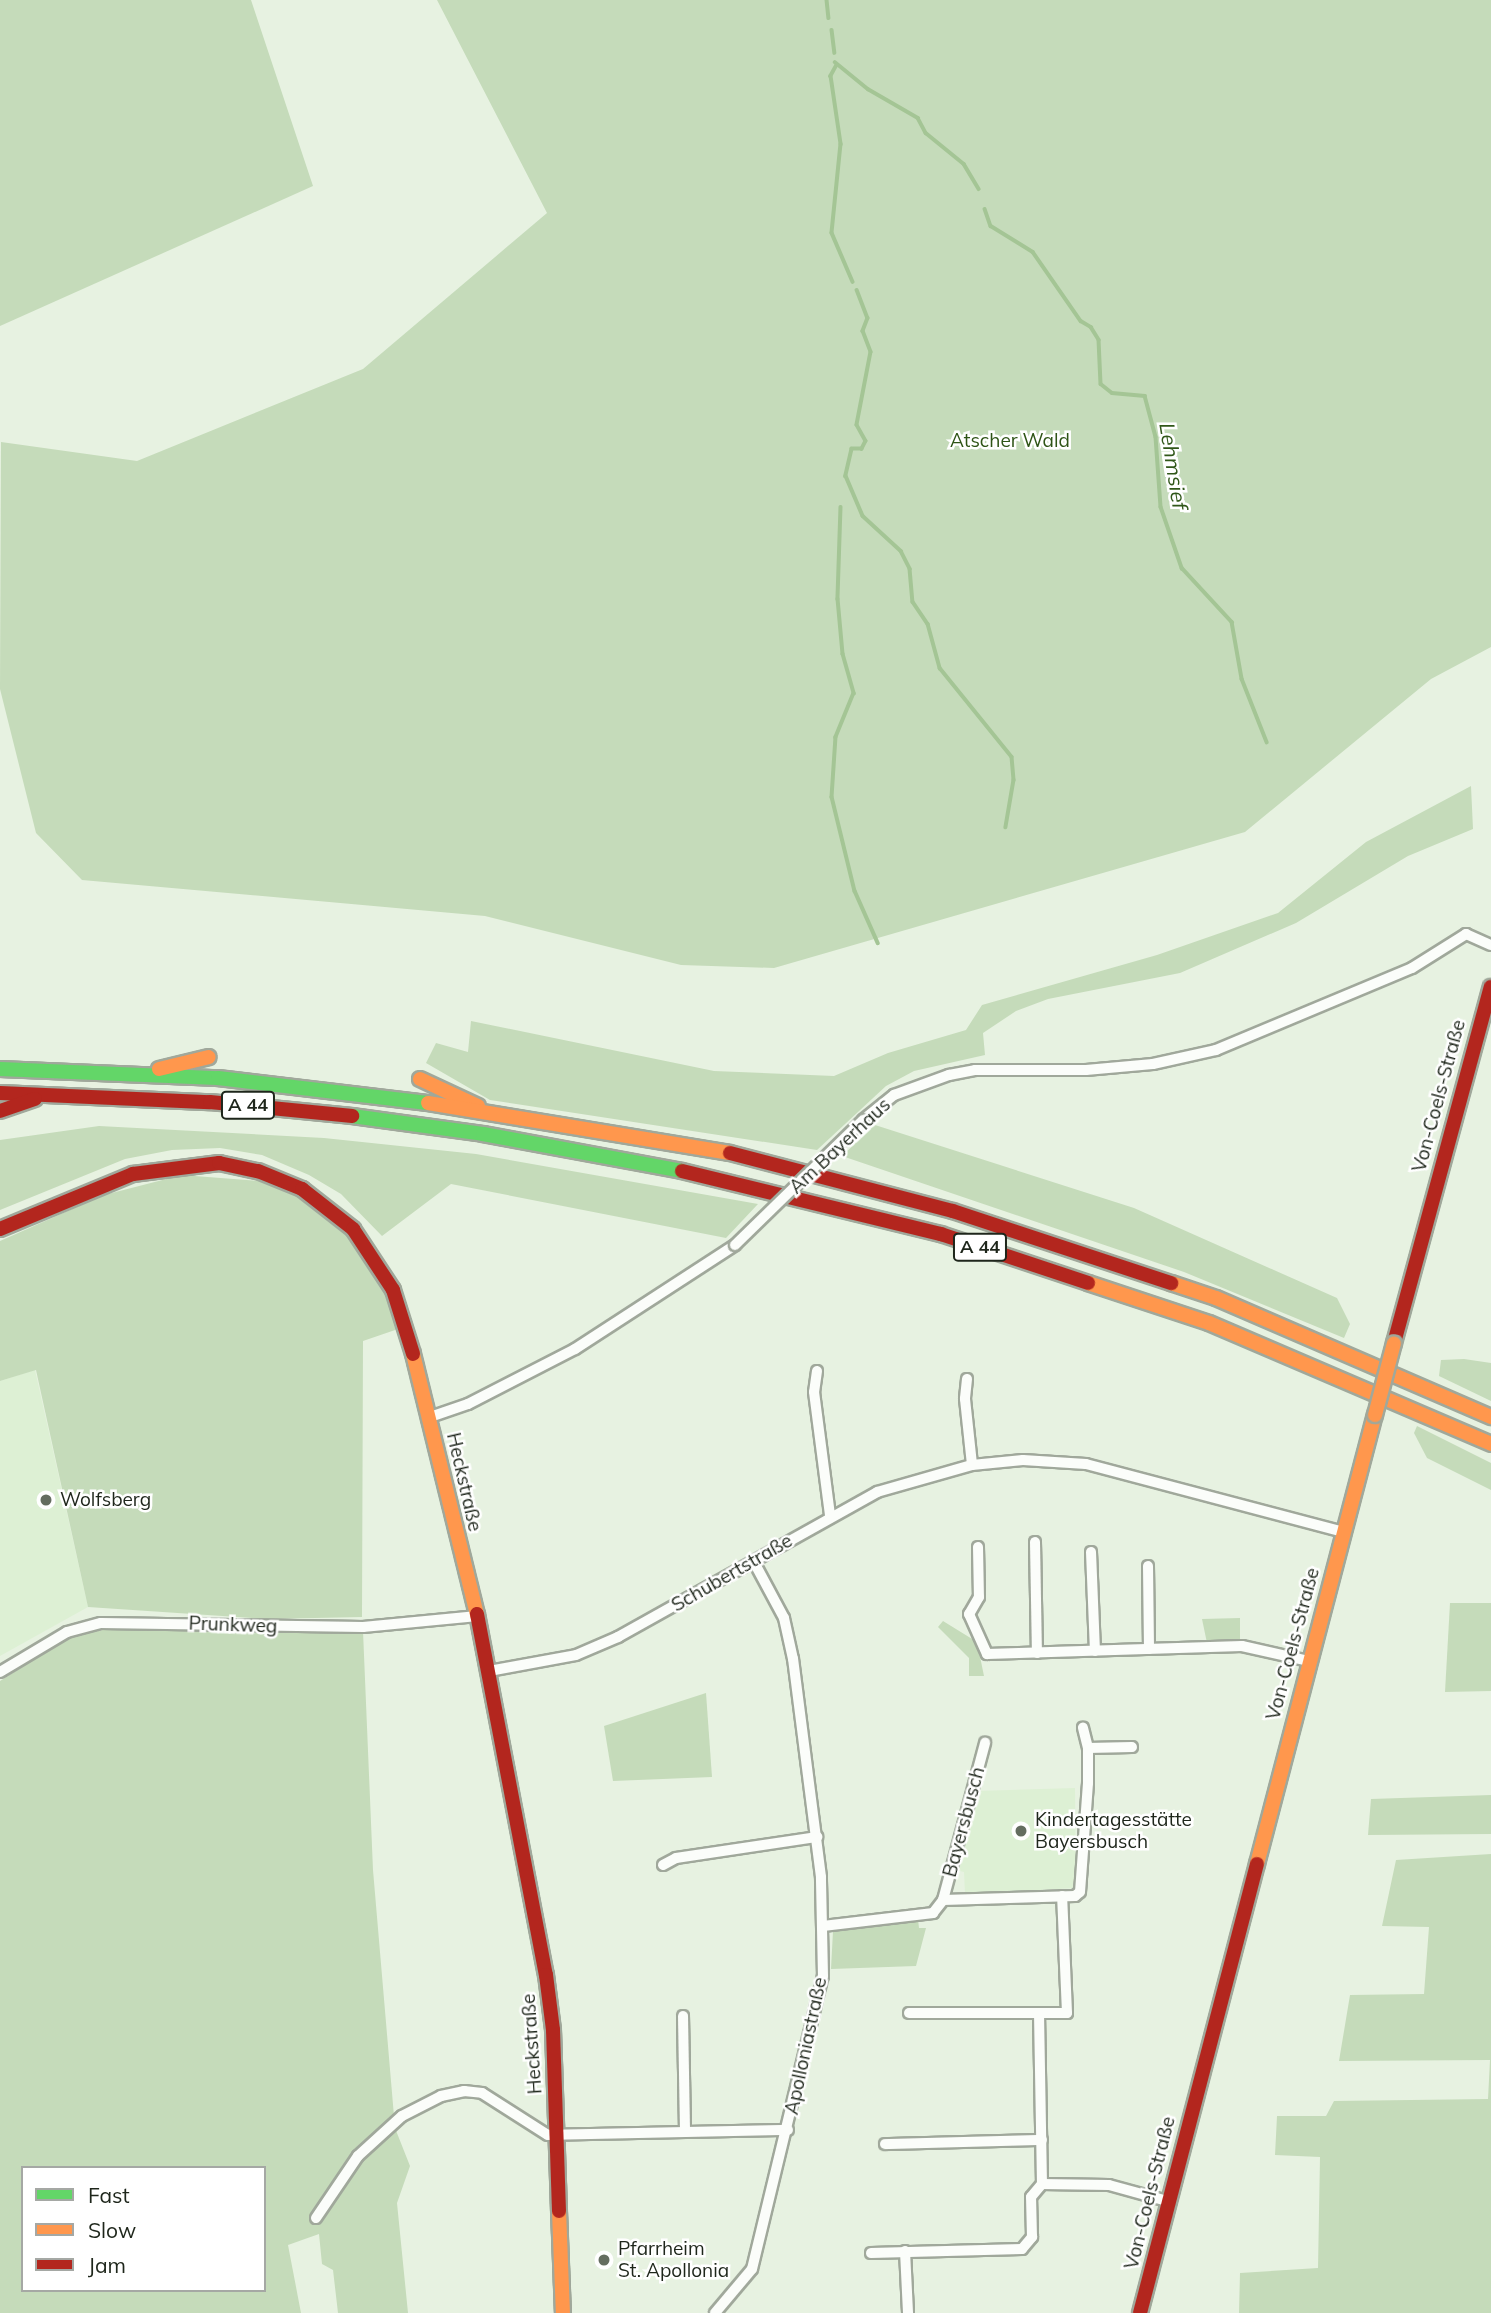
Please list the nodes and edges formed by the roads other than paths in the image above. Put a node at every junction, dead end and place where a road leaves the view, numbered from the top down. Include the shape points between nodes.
1 (1491, 945) edge
2 (1491, 987) edge
3 (209, 1057) dead end
4 (0, 1069) edge
5 (138, 1074) junction
6 (420, 1079) dead end
7 (0, 1093) edge
8 (48, 1094) junction
9 (0, 1111) edge
10 (487, 1111) junction
11 (0, 1229) edge
12 (817, 1371) dead end
13 (967, 1379) dead end
14 (429, 1417) junction
15 (1491, 1417) edge
16 (1491, 1444) edge
17 (972, 1465) junction
18 (830, 1517) junction
19 (1343, 1532) junction
20 (1035, 1542) dead end
21 (978, 1547) dead end
22 (1091, 1552) dead end
23 (754, 1562) junction
24 (1148, 1566) dead end
25 (477, 1616) junction
26 (1149, 1649) junction
27 (1095, 1651) junction
28 (1037, 1653) junction
29 (1309, 1661) junction
30 (489, 1671) junction
31 (0, 1672) edge
32 (1083, 1728) dead end
33 (985, 1743) dead end
34 (1132, 1747) dead end
35 (1088, 1748) junction
36 (817, 1837) junction
37 (663, 1865) dead end
38 (1062, 1896) junction
39 (943, 1900) junction
40 (823, 1926) junction
41 (909, 2013) dead end
42 (1039, 2013) junction
43 (683, 2016) dead end
44 (685, 2129) junction
45 (788, 2130) junction
46 (557, 2135) junction
47 (1042, 2140) junction
48 (885, 2144) dead end
49 (1042, 2184) junction
50 (1167, 2201) junction
51 (317, 2218) dead end
52 (905, 2252) junction
53 (872, 2253) dead end
54 (563, 2313) edge
55 (715, 2313) edge
56 (908, 2313) edge
57 (1140, 2313) edge

1 - 14 street, Am Bayerhaus, bridge via 1466,934 1412,968 1216,1050 1153,1064 1086,1070 975,1070 894,1095 735,1245 575,1349 468,1404
2 - 19 main road, Von-Coels-Straße, bridge
3 - 5 main road
4 - 5 main road, A 44
5 - 10 main road, A 44 via 338,1090
6 - 10 main road
7 - 8 main road, A 44
8 - 9 main road
8 - 16 main road, A 44 via 334,1114 523,1141 741,1182 941,1234 1209,1323
10 - 15 main road, A 44 via 746,1156 953,1211 1216,1298
11 - 14 main road, Heckstraße via 97,1187 178,1165 219,1163 258,1171 302,1189 353,1229 393,1290
12 - 18 street via 814,1392
13 - 17 street
14 - 25 main road, Heckstraße
17 - 18 street, Schubertstraße via 911,1480
17 - 19 street, Schubertstraße via 1023,1460 1086,1464
18 - 23 street, Schubertstraße
19 - 29 main road, Von-Coels-Straße
20 - 28 street
21 - 28 street via 979,1597 969,1614 987,1654
22 - 27 street
23 - 30 street, Schubertstraße via 586,1651
23 - 36 street, Apolloniastraße via 784,1618
24 - 26 street
25 - 30 main road, Heckstraße
25 - 31 street, Prunkweg via 363,1628 101,1623 67,1632
26 - 27 street
26 - 29 street via 1242,1646
27 - 28 street
29 - 50 main road, Von-Coels-Straße
30 - 46 main road, Heckstraße via 546,1975
32 - 35 street
33 - 39 street, Bayersbusch
34 - 35 street
35 - 38 street via 1083,1885 1075,1896
36 - 37 street via 676,1858
36 - 40 street, Apolloniastraße
38 - 39 street
38 - 42 street via 1067,2013
39 - 40 street via 933,1913
40 - 45 street, Apolloniastraße via 823,1976
41 - 42 street
42 - 47 street
43 - 44 street
44 - 45 street, Apolloniastraße
44 - 46 street, Apolloniastraße via 668,2134
45 - 55 street, Apolloniastraße via 752,2269
46 - 51 street, Heckstraße via 548,2135 482,2094 441,2096 402,2116 358,2156
46 - 54 main road, Heckstraße
47 - 48 street
47 - 49 street
49 - 50 street via 1109,2185
49 - 52 street via 1031,2197 1029,2245
50 - 57 main road, Von-Coels-Straße
52 - 53 street
52 - 56 street

